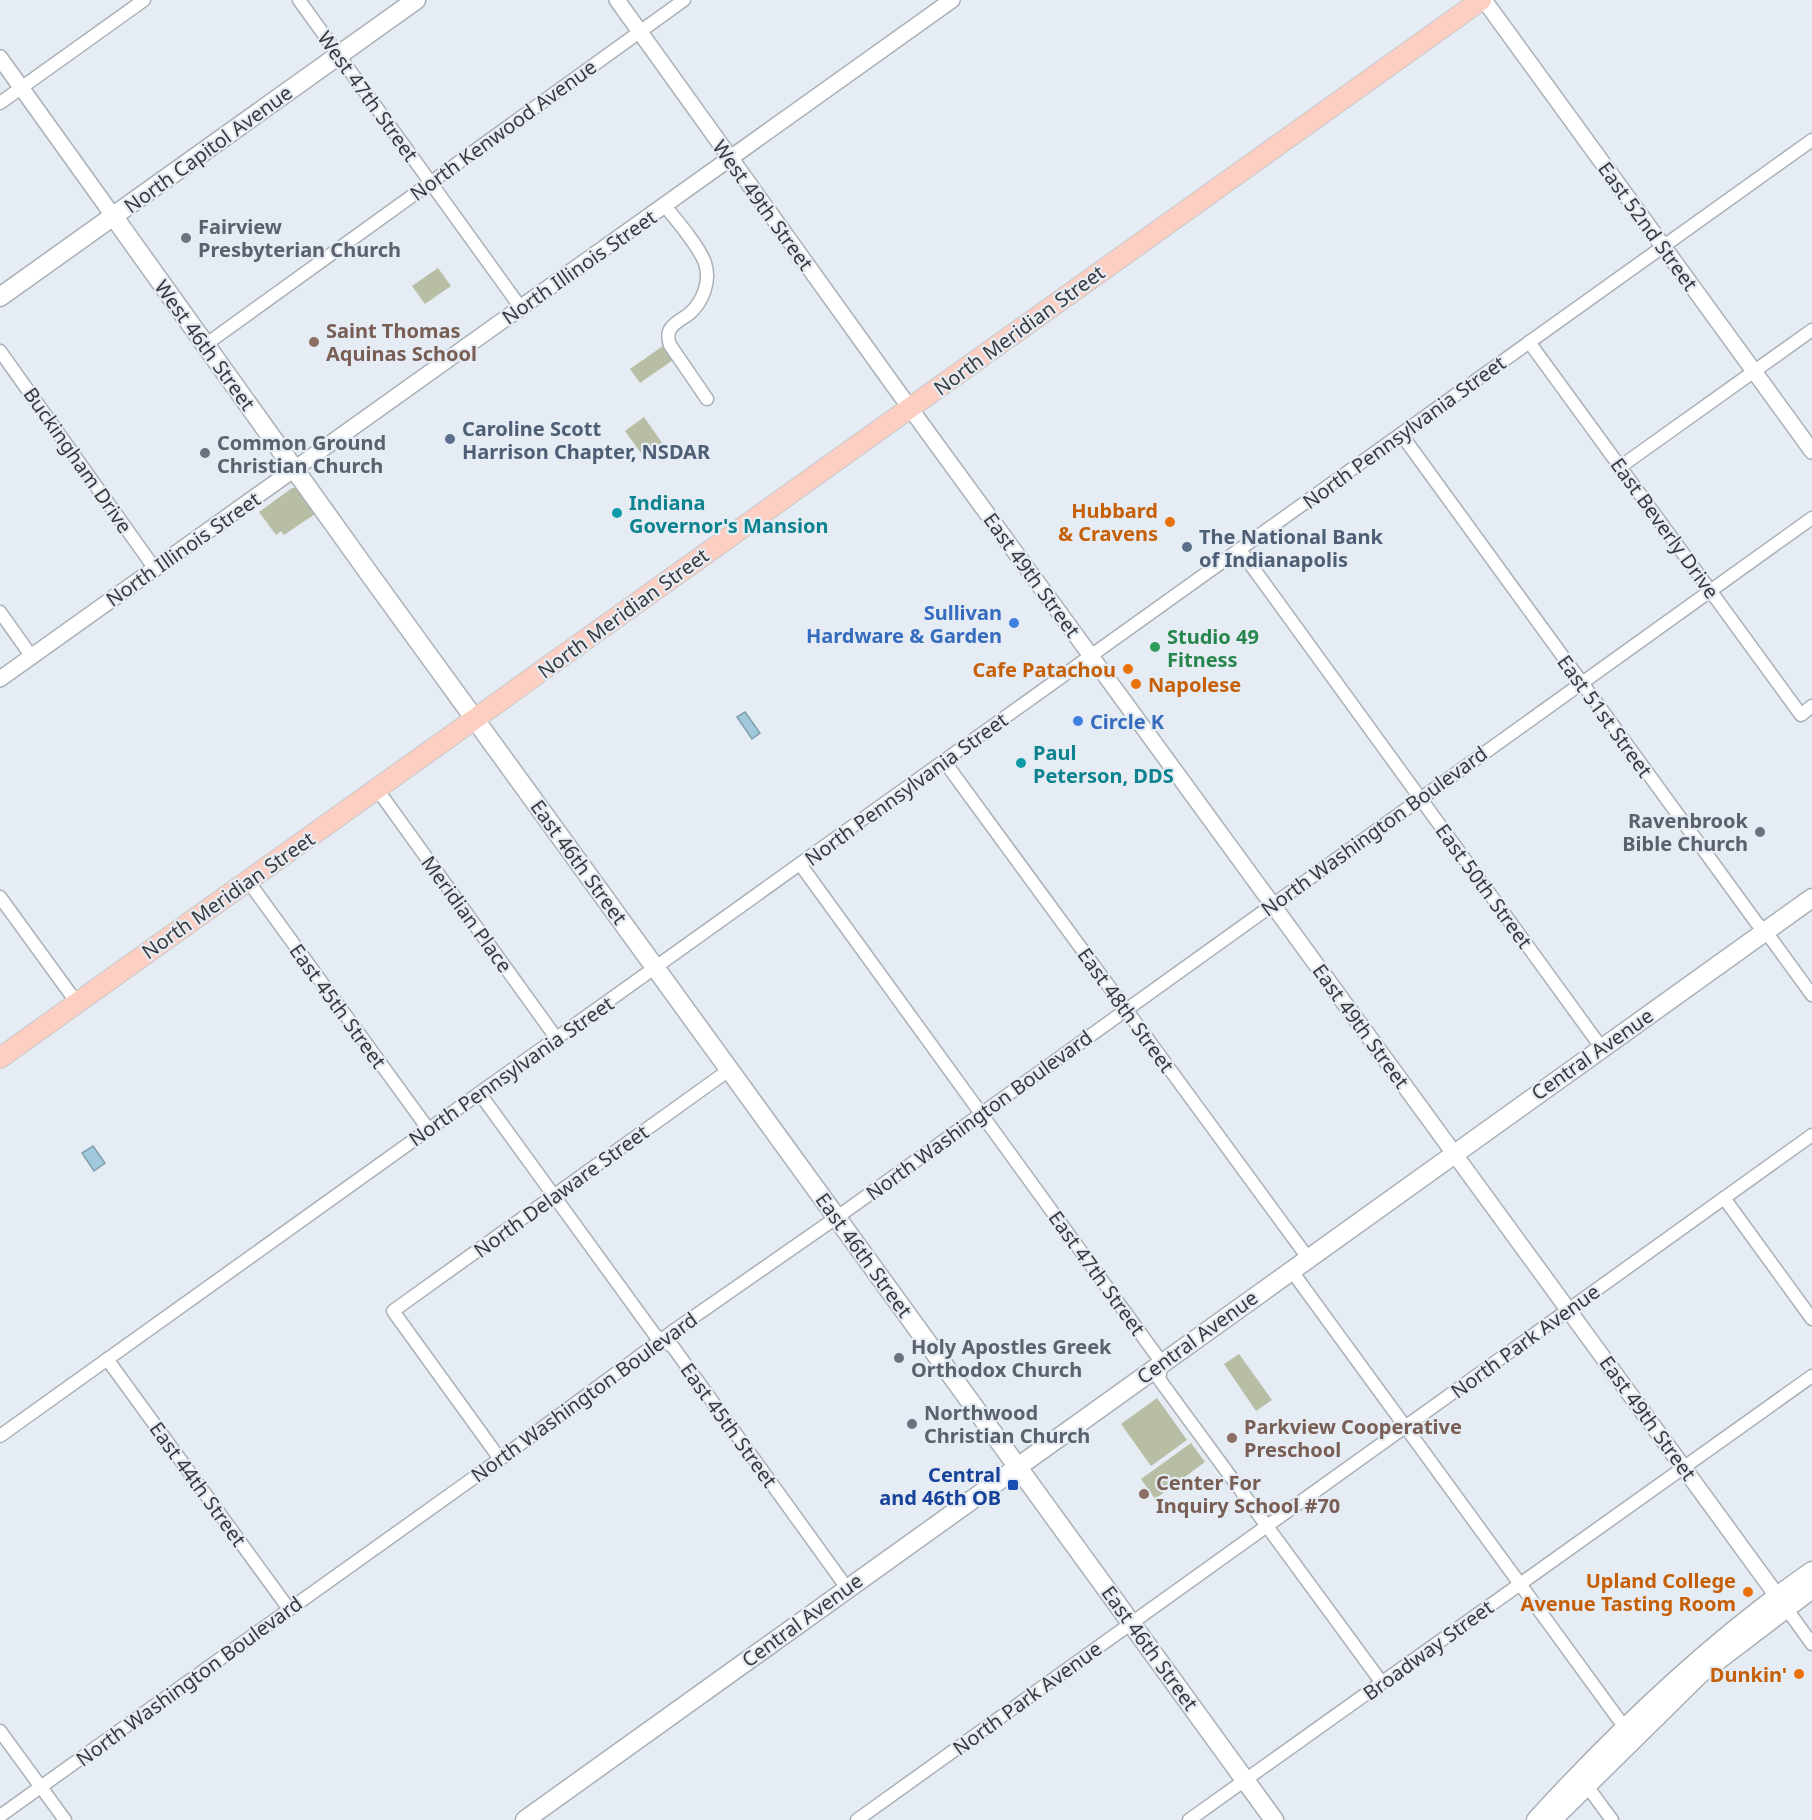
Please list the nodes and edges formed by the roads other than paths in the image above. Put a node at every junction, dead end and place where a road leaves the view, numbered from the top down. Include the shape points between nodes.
1 (144, 0) edge
2 (299, 0) edge
3 (416, 0) edge
4 (617, 0) edge
5 (684, 0) edge
6 (952, 0) edge
7 (1482, 0) edge
8 (640, 32) junction
9 (339, 55) junction
10 (0, 58) edge
11 (21, 88) junction
12 (0, 103) edge
13 (1812, 140) edge
14 (730, 159) junction
15 (430, 183) junction
16 (665, 206) junction
17 (114, 217) junction
18 (1663, 247) junction
19 (0, 297) edge
20 (521, 308) junction
21 (1812, 330) edge
22 (1529, 342) junction
23 (205, 345) junction
24 (0, 351) edge
25 (1754, 371) junction
26 (707, 399) dead end
27 (910, 408) junction
28 (1401, 434) junction
29 (1812, 451) edge
30 (1620, 467) junction
31 (295, 470) junction
32 (1812, 518) edge
33 (1240, 550) junction
34 (155, 569) junction
35 (1711, 590) junction
36 (0, 612) edge
37 (32, 657) junction
38 (1091, 657) junction
39 (0, 679) edge
40 (1582, 683) junction
41 (1812, 706) edge
42 (476, 719) junction
43 (945, 761) junction
44 (377, 789) junction
45 (1421, 798) junction
46 (800, 864) junction
47 (248, 881) junction
48 (0, 897) edge
49 (1812, 898) edge
50 (1272, 904) junction
51 (1765, 932) junction
52 (656, 968) junction
53 (1812, 995) edge
54 (77, 1003) junction
55 (1126, 1010) junction
56 (557, 1039) junction
57 (1601, 1047) junction
58 (0, 1058) edge
59 (729, 1070) junction
60 (480, 1094) junction
61 (981, 1113) junction
62 (429, 1130) junction
63 (1812, 1135) edge
64 (1454, 1153) junction
65 (554, 1196) junction
66 (1724, 1198) junction
67 (837, 1217) junction
68 (1308, 1258) junction
69 (1291, 1270) junction
70 (1569, 1310) junction
71 (1812, 1319) edge
72 (662, 1340) junction
73 (107, 1359) junction
74 (1162, 1363) junction
75 (1812, 1376) edge
76 (1405, 1427) junction
77 (0, 1436) edge
78 (500, 1459) junction
79 (1017, 1466) junction
80 (1684, 1468) junction
81 (1267, 1526) junction
82 (1812, 1571) edge
83 (1520, 1584) junction
84 (847, 1588) junction
85 (1812, 1590) edge
86 (1782, 1602) junction
87 (289, 1609) junction
88 (1131, 1623) junction
89 (1812, 1644) edge
90 (1382, 1683) junction
91 (1625, 1728) junction
92 (0, 1731) edge
93 (1245, 1780) junction
94 (1587, 1786) junction
95 (41, 1787) junction
96 (0, 1816) edge
97 (65, 1820) edge
98 (525, 1820) edge
99 (857, 1820) edge
100 (1189, 1820) edge
101 (1274, 1820) edge
102 (1536, 1820) edge
103 (1552, 1820) edge
104 (1612, 1820) edge

1 - 11 street
2 - 9 street, West 47th Street
3 - 9 main road, North Capitol Avenue
4 - 8 street, West 49th Street
5 - 8 street, North Kenwood Avenue
6 - 14 street, North Illinois Street
7 - 18 street, East 52nd Street
7 - 27 main road, North Meridian Street
8 - 14 street, West 49th Street
8 - 15 street, North Kenwood Avenue
9 - 15 street, West 47th Street
9 - 17 main road, North Capitol Avenue
10 - 11 street, West 46th Street
11 - 12 street
11 - 17 street, West 46th Street
13 - 18 street, North Pennsylvania Street
14 - 16 street, North Illinois Street
14 - 27 street, West 49th Street
15 - 20 street, West 47th Street
15 - 23 street, North Kenwood Avenue
16 - 20 street, North Illinois Street
16 - 26 street via 705,263 706,287 701,301 671,327 668,339
17 - 19 main road, North Capitol Avenue
17 - 23 main road, West 46th Street
18 - 22 street, North Pennsylvania Street
18 - 25 street, East 52nd Street
20 - 31 street, North Illinois Street
21 - 25 street
22 - 28 street, North Pennsylvania Street
22 - 30 street, East Beverly Drive
23 - 31 main road, West 46th Street
24 - 34 street, Buckingham Drive
25 - 29 street, East 52nd Street
25 - 30 street
27 - 38 street, East 49th Street
27 - 42 main road, North Meridian Street
28 - 33 street, North Pennsylvania Street
28 - 40 street, East 51st Street
30 - 35 street, East Beverly Drive
31 - 34 street, North Illinois Street
31 - 42 main road, West 46th Street
32 - 35 street, North Washington Boulevard
33 - 38 street, North Pennsylvania Street
33 - 45 street, East 50th Street
34 - 37 street, North Illinois Street
35 - 40 street, North Washington Boulevard
35 - 41 street, East Beverly Drive via 1801,715
36 - 37 street
37 - 39 street, North Illinois Street
38 - 43 street, North Pennsylvania Street
38 - 50 street, East 49th Street
40 - 45 street, North Washington Boulevard
40 - 51 street, East 51st Street
42 - 44 main road, North Meridian Street
42 - 52 main road, East 46th Street
43 - 46 street, North Pennsylvania Street
43 - 55 street, East 48th Street
44 - 47 main road, North Meridian Street
44 - 56 street, Meridian Place
45 - 50 street, North Washington Boulevard
45 - 57 street, East 50th Street
46 - 52 street, North Pennsylvania Street
46 - 61 street, East 47th Street
47 - 54 main road, North Meridian Street
47 - 62 street, East 45th Street
48 - 54 street
49 - 51 main road, Central Avenue
50 - 55 street, North Washington Boulevard
50 - 64 street, East 49th Street
51 - 53 street, East 51st Street
51 - 57 main road, Central Avenue
52 - 56 street, North Pennsylvania Street
52 - 59 main road, East 46th Street
54 - 58 main road, North Meridian Street
55 - 61 street, North Washington Boulevard
55 - 68 street, East 48th Street
56 - 60 street, North Pennsylvania Street
57 - 64 main road, Central Avenue
59 - 65 street, North Delaware Street
59 - 67 main road, East 46th Street
60 - 62 street, North Pennsylvania Street
60 - 65 street, East 45th Street
61 - 67 street, North Washington Boulevard
61 - 74 street, East 47th Street
62 - 73 street, North Pennsylvania Street
63 - 66 street, North Park Avenue
64 - 68 main road, Central Avenue
64 - 70 street, East 49th Street
65 - 72 street, East 45th Street
65 - 78 street, North Delaware Street via 393,1311
66 - 70 street, North Park Avenue
66 - 71 street
67 - 72 street, North Washington Boulevard
67 - 79 main road, East 46th Street
68 - 69 main road, Central Avenue
69 - 74 main road, Central Avenue
69 - 76 street
70 - 76 street, North Park Avenue
70 - 80 street, East 49th Street
72 - 78 street, North Washington Boulevard
72 - 84 street, East 45th Street via 673,1347
73 - 77 street, North Pennsylvania Street
73 - 87 street, East 44th Street
74 - 79 main road, Central Avenue
74 - 81 street, East 47th Street via 1159,1379
75 - 80 street, Broadway Street
76 - 81 street, North Park Avenue
76 - 83 street
78 - 87 street, North Washington Boulevard
79 - 84 main road, Central Avenue
79 - 88 main road, East 46th Street
80 - 83 street, Broadway Street
80 - 86 street, East 49th Street
81 - 88 street, North Park Avenue
81 - 90 street, East 47th Street
82 - 86 main road
83 - 90 street, Broadway Street
83 - 91 street
84 - 98 main road, Central Avenue
85 - 86 main road
86 - 89 street, East 49th Street
86 - 91 main road via 1699,1658
86 - 94 main road via 1700,1674
87 - 95 street, North Washington Boulevard
88 - 93 main road, East 46th Street
88 - 99 street, North Park Avenue
90 - 93 street, Broadway Street
91 - 102 main road
92 - 95 street
93 - 100 street, Broadway Street
93 - 101 main road, East 46th Street
94 - 103 main road
94 - 104 street
95 - 96 street, North Washington Boulevard
95 - 97 street

